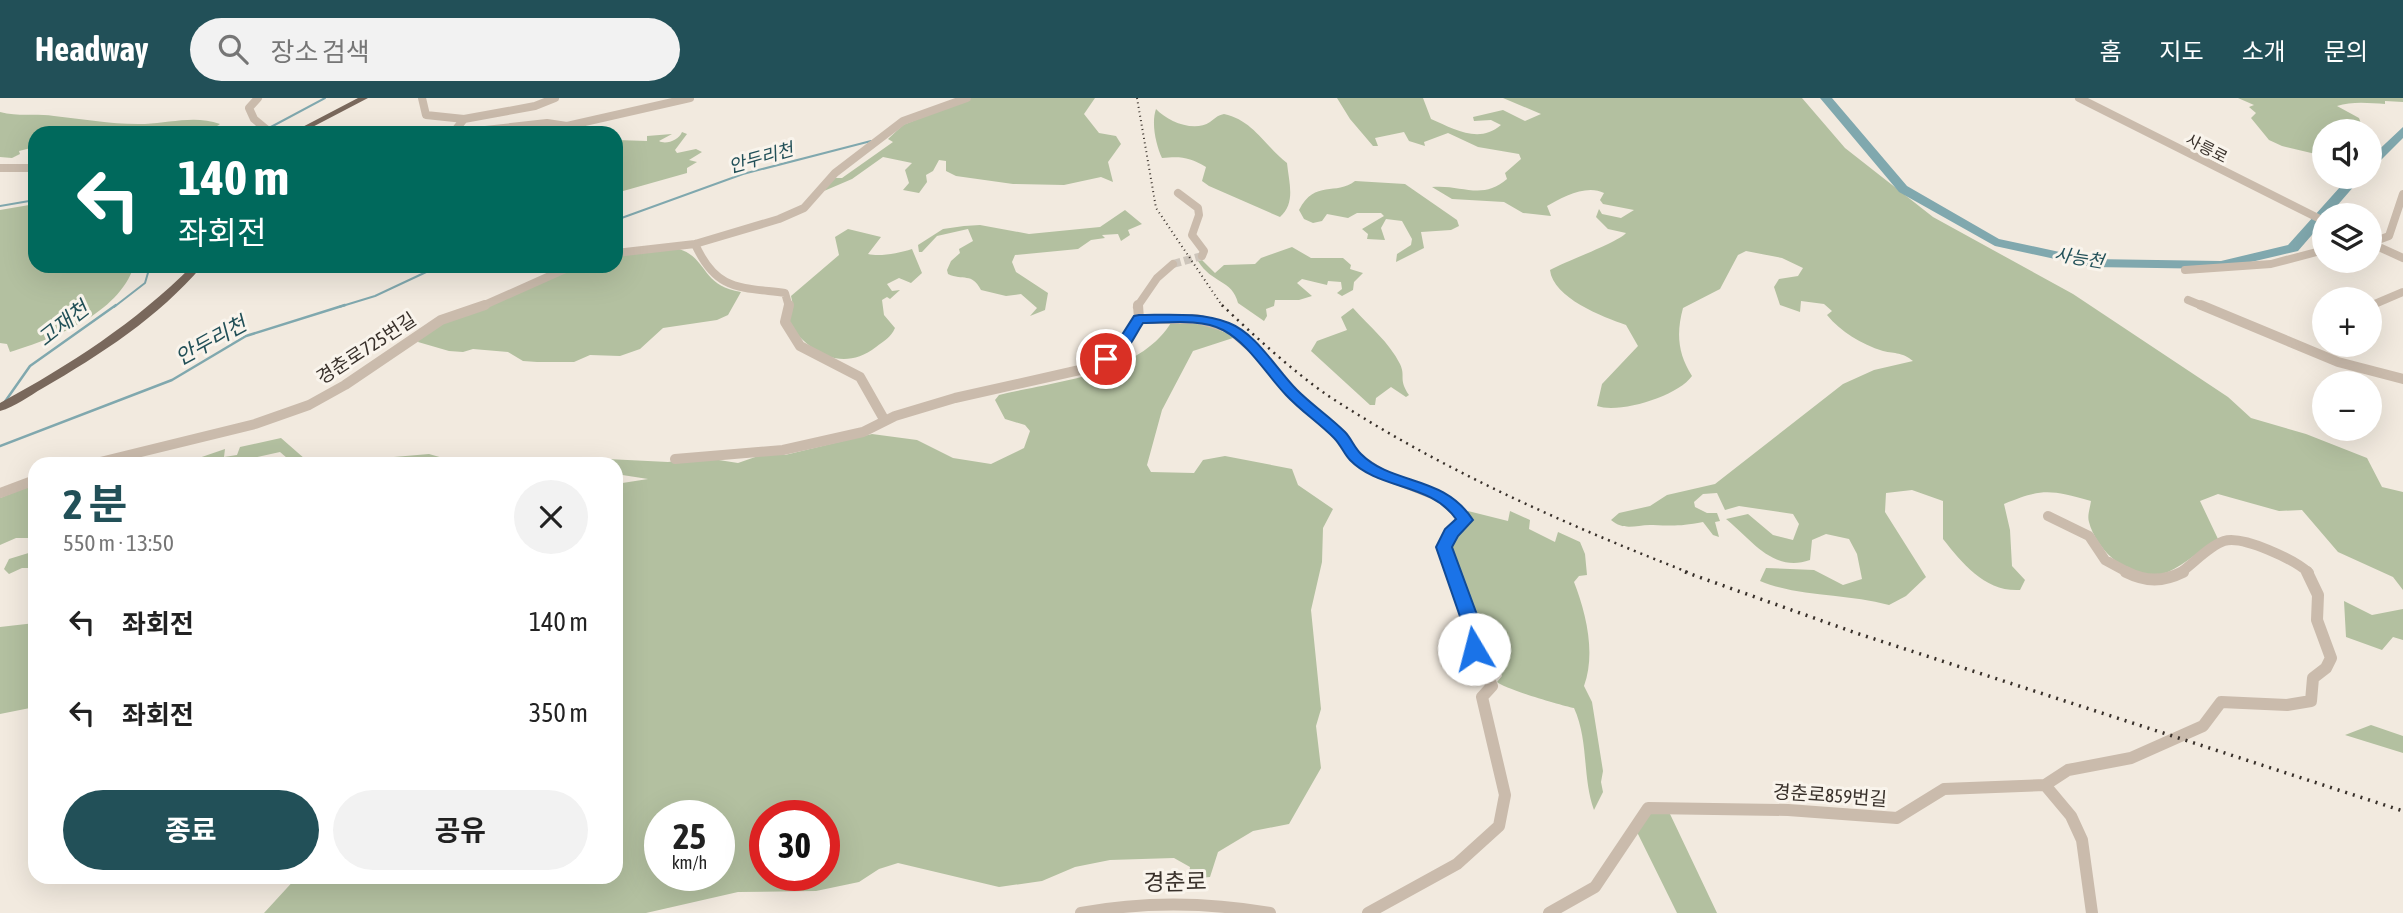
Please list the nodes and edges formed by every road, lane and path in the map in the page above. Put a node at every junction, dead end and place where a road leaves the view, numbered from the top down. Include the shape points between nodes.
1 (258, 98) edge
2 (353, 98) edge
3 (364, 98) edge
4 (422, 98) edge
5 (555, 98) edge
6 (635, 98) edge
7 (690, 98) edge
8 (967, 98) edge
9 (2079, 98) edge
10 (643, 107) junction
11 (464, 120) junction
12 (264, 126) edge
13 (300, 126) edge
14 (309, 126) edge
15 (459, 126) edge
16 (520, 126) edge
17 (567, 126) edge
18 (567, 126) edge
19 (0, 168) edge
20 (28, 168) edge
21 (1178, 192) dead end
22 (2403, 194) edge
23 (2312, 215) edge
24 (2389, 236) junction
25 (2382, 239) edge
26 (695, 244) junction
27 (2382, 248) edge
28 (2403, 251) edge
29 (623, 252) edge
30 (2312, 255) edge
31 (1202, 256) dead end
32 (2403, 258) edge
33 (1173, 264) tunnel mouth
34 (2185, 270) dead end
35 (181, 273) edge
36 (189, 273) edge
37 (557, 273) edge
38 (2403, 292) edge
39 (2188, 300) dead end
40 (2382, 301) edge
41 (1139, 319) junction
42 (2403, 379) edge
43 (39, 387) joint
44 (0, 402) edge
45 (0, 408) edge
46 (886, 421) junction
47 (121, 457) edge
48 (675, 459) dead end
49 (28, 483) edge
50 (0, 493) edge
51 (2048, 516) dead end
52 (2045, 785) junction
53 (1553, 912) edge
54 (1082, 913) edge
55 (1270, 913) edge
56 (1368, 913) edge
57 (2092, 913) edge

1 - 12 street via 249,108
2 - 13 main road
3 - 14 main road
4 - 11 street via 426,114
5 - 11 street
6 - 10 street
7 - 10 street
8 - 26 street via 903,121 835,173 804,208
9 - 23 street, 사릉로
10 - 18 street
11 - 15 street
16 - 17 street
19 - 20 street
21 - 31 street via 1198,208 1192,234 1204,251
22 - 24 street
24 - 25 street
24 - 28 street
26 - 29 street
26 - 46 street via 715,279 736,289 785,293 790,303 785,322 800,346 860,377
27 - 32 street
30 - 34 street via 2266,266
33 - 41 street via 1145,293 1136,309
35 - 44 main road via 157,298
36 - 43 main road via 138,320
37 - 47 street, 경춘로725번길 via 501,300 441,320 309,405 255,424
38 - 40 street
39 - 42 street via 2338,362
41 - 46 street via 1118,352 1093,367 955,398
41 - 56 street via 1203,320 1226,326 1247,342 1292,394 1342,437 1355,457 1384,476 1417,484 1456,508 1465,520 1444,547 1474,631 1474,649 1492,686 1482,697 1482,714 1503,775 1503,819 1457,864
43 - 45 main road
46 - 48 street via 863,432 783,450
49 - 50 street
51 - 52 street, 경춘로859번길 via 2089,536 2105,560 2138,578 2159,581 2181,573 2224,541 2235,540 2298,565 2308,572 2318,595 2316,620 2330,658 2313,678 2311,701 2287,705 2221,702 2203,726 2131,758 2068,770
52 - 53 street, 경춘로859번길 via 1944,789 1897,818 1788,810 1648,808 1600,882
52 - 57 street via 2071,816 2082,840
54 - 55 street, 경춘로 via 1160,902 1219,904

